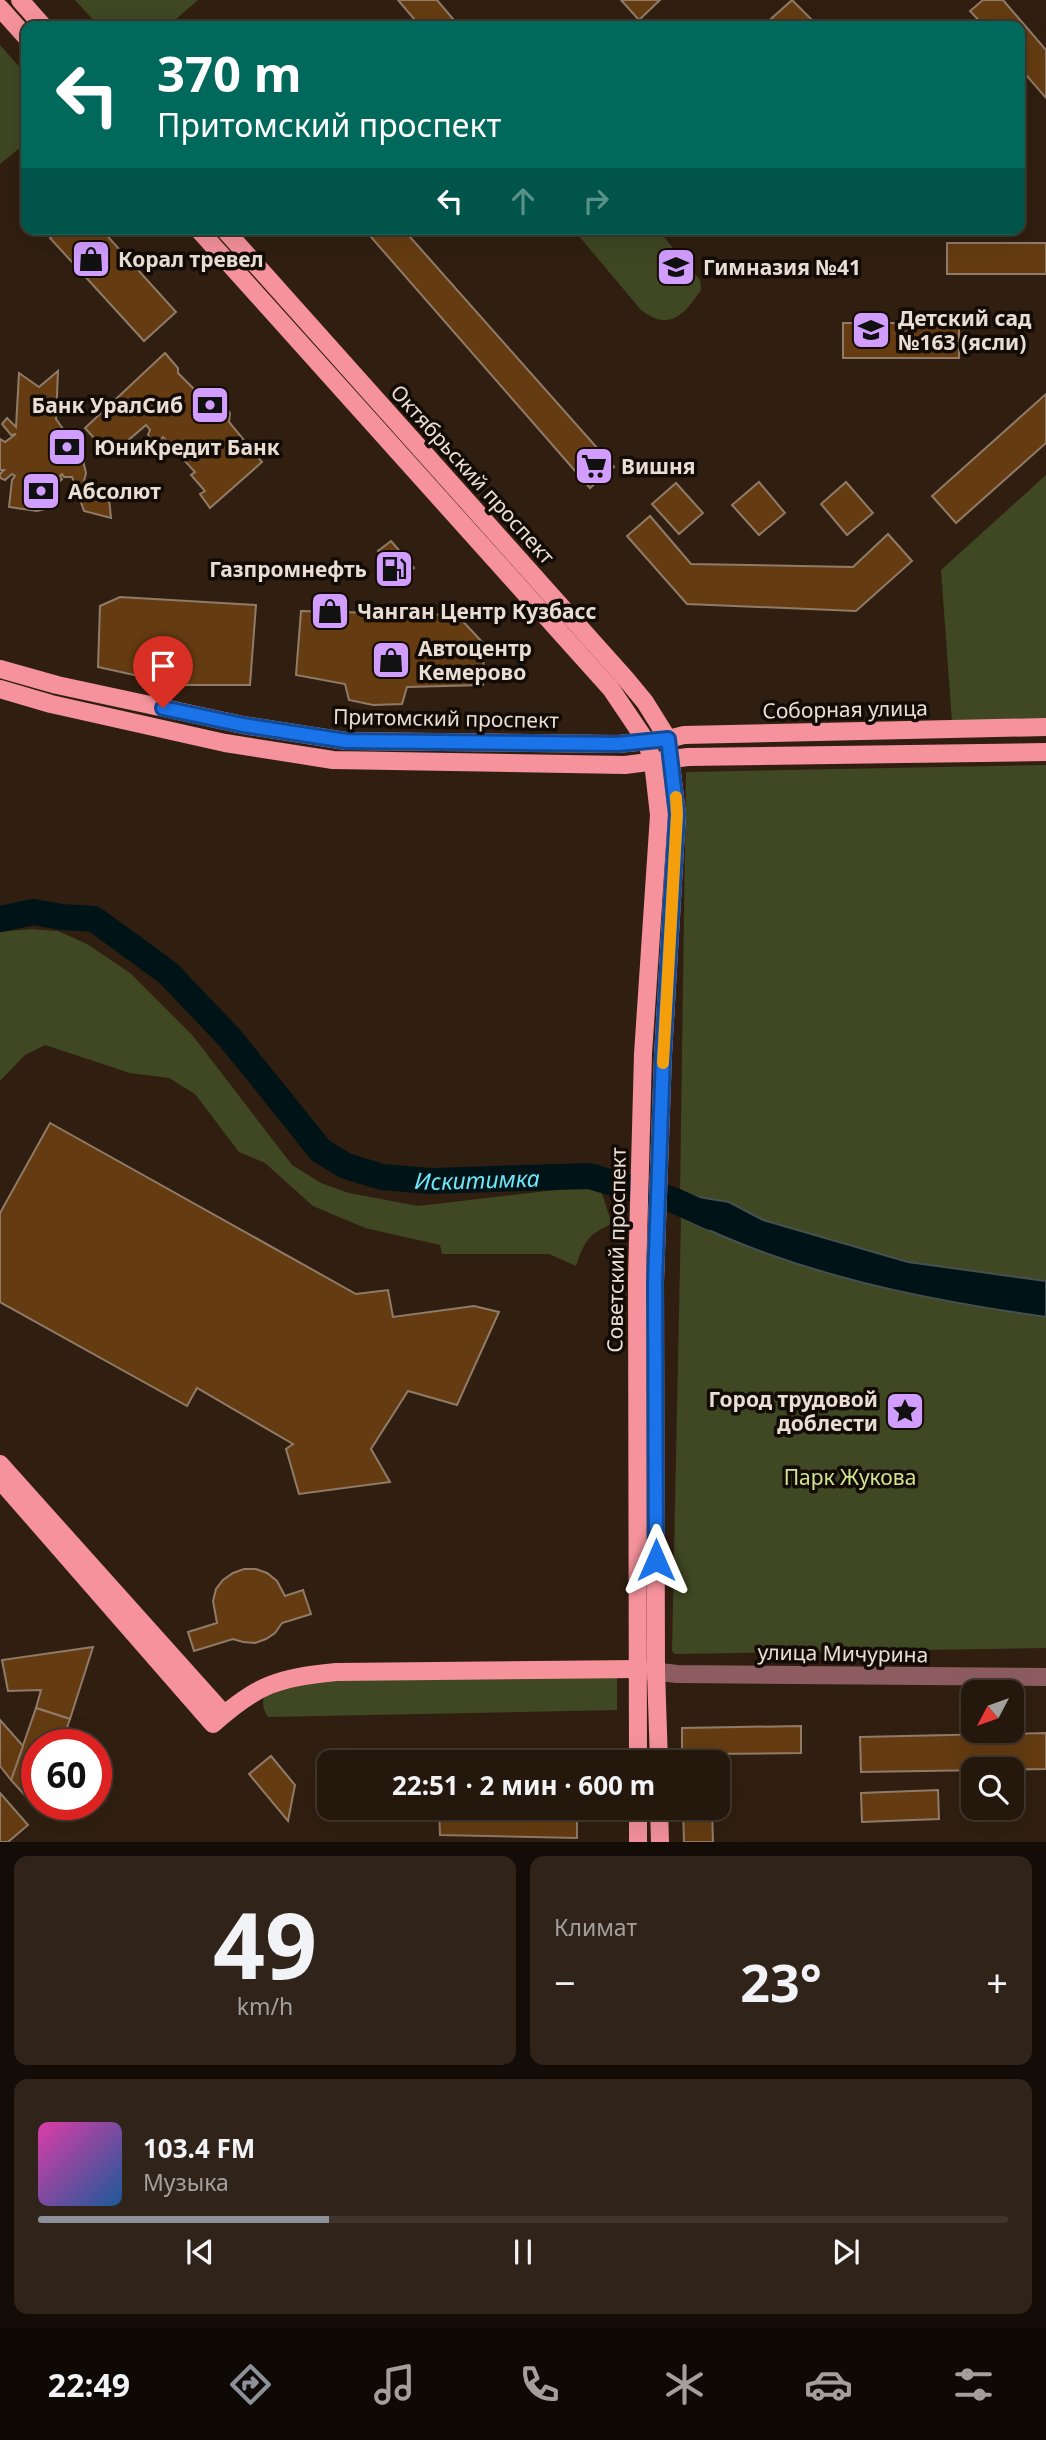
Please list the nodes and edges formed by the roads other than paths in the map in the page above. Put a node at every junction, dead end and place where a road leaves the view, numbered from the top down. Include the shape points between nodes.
1 (20, 0) edge
2 (1, 13) edge
3 (39, 21) edge
4 (21, 32) edge
5 (203, 235) edge
6 (229, 235) edge
7 (0, 669) edge
8 (0, 689) edge
9 (1046, 727) edge
10 (668, 739) junction
11 (646, 741) junction
12 (1046, 752) edge
13 (662, 761) junction
14 (0, 1464) edge
15 (0, 1480) edge
16 (648, 1670) junction
17 (1046, 1677) edge
18 (218, 1719) junction
19 (639, 1750) edge
20 (658, 1750) edge
21 (638, 1820) edge
22 (659, 1820) edge
23 (638, 1842) edge
24 (660, 1842) edge

1 - 2 street
1 - 3 main road
2 - 4 main road
5 - 11 main road, Октябрьский проспект via 611,689
6 - 10 main road, Октябрьский проспект via 626,679
7 - 11 main road, Притомский проспект via 57,685 327,739
8 - 13 main road, Притомский проспект via 225,743 333,760 625,765
9 - 10 main road, Соборная улица
10 - 11 main road, Соборная улица
10 - 13 main road, Октябрьский проспект
11 - 13 main road, Советский проспект
12 - 13 main road
13 - 16 main road, Советский проспект via 643,1054 637,1279
13 - 16 main road, Советский проспект via 677,814 655,1282
14 - 18 main road
15 - 18 main road
16 - 17 street, улица Мичурина
16 - 18 main road via 293,1676 245,1697
16 - 19 main road, Советский проспект
16 - 20 main road, Советский проспект
21 - 23 main road
22 - 24 main road

